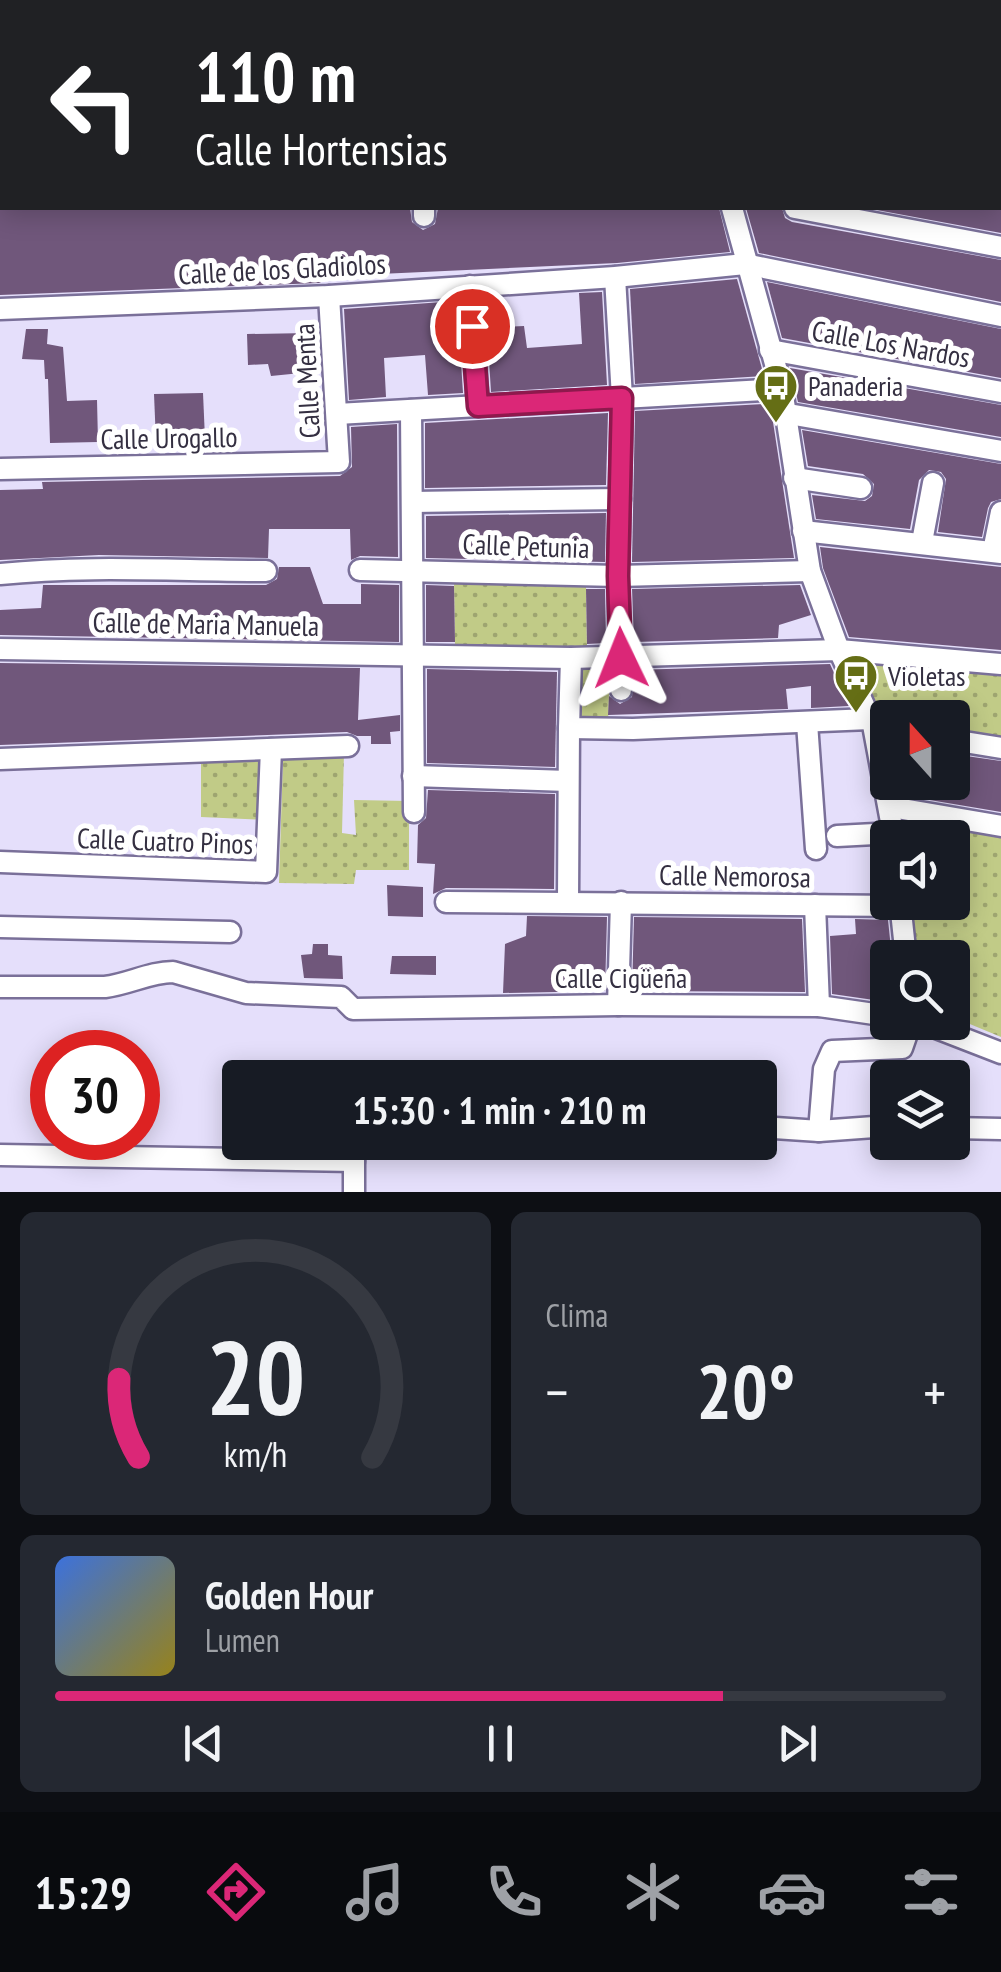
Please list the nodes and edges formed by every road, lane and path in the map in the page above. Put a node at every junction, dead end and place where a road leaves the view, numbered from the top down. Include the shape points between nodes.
1 (732, 210) edge
2 (806, 210) edge
3 (1001, 247) edge
4 (745, 264) junction
5 (615, 277) junction
6 (470, 286) junction
7 (329, 296) junction
8 (0, 309) edge
9 (1001, 316) edge
10 (770, 350) junction
11 (782, 389) junction
12 (1001, 392) edge
13 (622, 398) junction
14 (478, 406) junction
15 (411, 410) junction
16 (784, 413) junction
17 (337, 414) junction
18 (1001, 452) edge
19 (339, 462) joint
20 (0, 469) edge
21 (794, 478) junction
22 (933, 483) dead end
23 (860, 488) dead end
24 (620, 499) junction
25 (413, 502) junction
26 (1000, 512) edge
27 (804, 531) junction
28 (922, 542) junction
29 (997, 552) edge
30 (360, 570) dead end
31 (414, 570) junction
32 (266, 571) dead end
33 (810, 571) junction
34 (0, 574) edge
35 (618, 576) junction
36 (0, 649) edge
37 (839, 650) junction
38 (412, 654) junction
39 (571, 658) junction
40 (621, 658) junction
41 (1001, 664) edge
42 (622, 690) dead end
43 (870, 710) edge
44 (806, 723) junction
45 (870, 724) edge
46 (569, 728) junction
47 (970, 743) edge
48 (348, 746) dead end
49 (1001, 748) edge
50 (272, 749) junction
51 (0, 759) edge
52 (414, 776) junction
53 (568, 781) junction
54 (890, 800) edge
55 (891, 807) junction
56 (414, 812) dead end
57 (892, 820) edge
58 (1001, 826) edge
59 (870, 835) edge
60 (837, 836) dead end
61 (816, 848) dead end
62 (0, 862) edge
63 (568, 901) junction
64 (446, 902) dead end
65 (621, 902) junction
66 (870, 904) edge
67 (815, 905) junction
68 (0, 927) edge
69 (230, 932) dead end
70 (0, 986) edge
71 (618, 1005) junction
72 (818, 1006) junction
73 (870, 1013) edge
74 (905, 1040) edge
75 (967, 1040) edge
76 (1001, 1053) edge
77 (870, 1127) edge
78 (777, 1128) edge
79 (970, 1128) edge
80 (1001, 1129) edge
81 (820, 1131) junction
82 (222, 1153) edge
83 (0, 1156) edge
84 (354, 1160) edge
85 (354, 1192) edge

1 - 4 street
2 - 3 street
4 - 5 street, Calle de los Gladiolos
4 - 9 street, Calle de los Gladiolos
4 - 10 street
5 - 6 street, Calle de los Gladiolos
5 - 13 street
6 - 7 street, Calle de los Gladiolos
6 - 14 street
7 - 8 street, Calle de los Gladiolos
7 - 17 street, Calle Menta
10 - 11 street
10 - 12 street, Calle Los Nardos
11 - 13 street
11 - 16 street
13 - 14 street
13 - 24 street
14 - 15 street
15 - 17 street
15 - 25 street
16 - 18 street
16 - 21 street
17 - 19 street, Calle Menta
19 - 20 street, Calle Urogallo
21 - 23 street
21 - 27 street
22 - 28 street
24 - 25 street
24 - 35 street
25 - 31 street
26 - 29 street
27 - 28 street
27 - 33 street
28 - 29 street
30 - 31 street, Calle Petunia
31 - 35 street, Calle Petunia
31 - 38 street
32 - 34 street via 85,568
33 - 35 street, Calle Petunia
33 - 37 street
35 - 40 street
36 - 38 street, Calle de Maria Manuela
37 - 40 street, Calle de Maria Manuela
37 - 41 street, Calle de Maria Manuela
37 - 43 street
38 - 39 street, Calle de Maria Manuela
38 - 52 street
39 - 40 street, Calle de Maria Manuela
39 - 46 street
40 - 42 street
44 - 45 street
44 - 46 street
44 - 61 street
46 - 53 street
47 - 49 street
48 - 50 street
50 - 51 street
50 - 62 street, Calle Cuatro Pinos via 266,872
52 - 53 street
52 - 56 street
53 - 63 street
54 - 55 street
55 - 57 street
55 - 58 street
59 - 60 street
63 - 64 street, Calle Nemorosa
63 - 65 street, Calle Nemorosa
65 - 67 street, Calle Nemorosa
65 - 71 street
66 - 67 street, Calle Nemorosa
67 - 72 street
68 - 69 street
70 - 71 street, Calle Cigüeña via 105,987 173,972 246,992 341,997 353,1008
71 - 72 street, Calle Cigüeña
72 - 73 street, Calle Cigüeña
74 - 81 street via 902,1048 832,1050 824,1069
75 - 76 street
77 - 81 street
78 - 81 street
79 - 80 street
82 - 83 street
84 - 85 street

